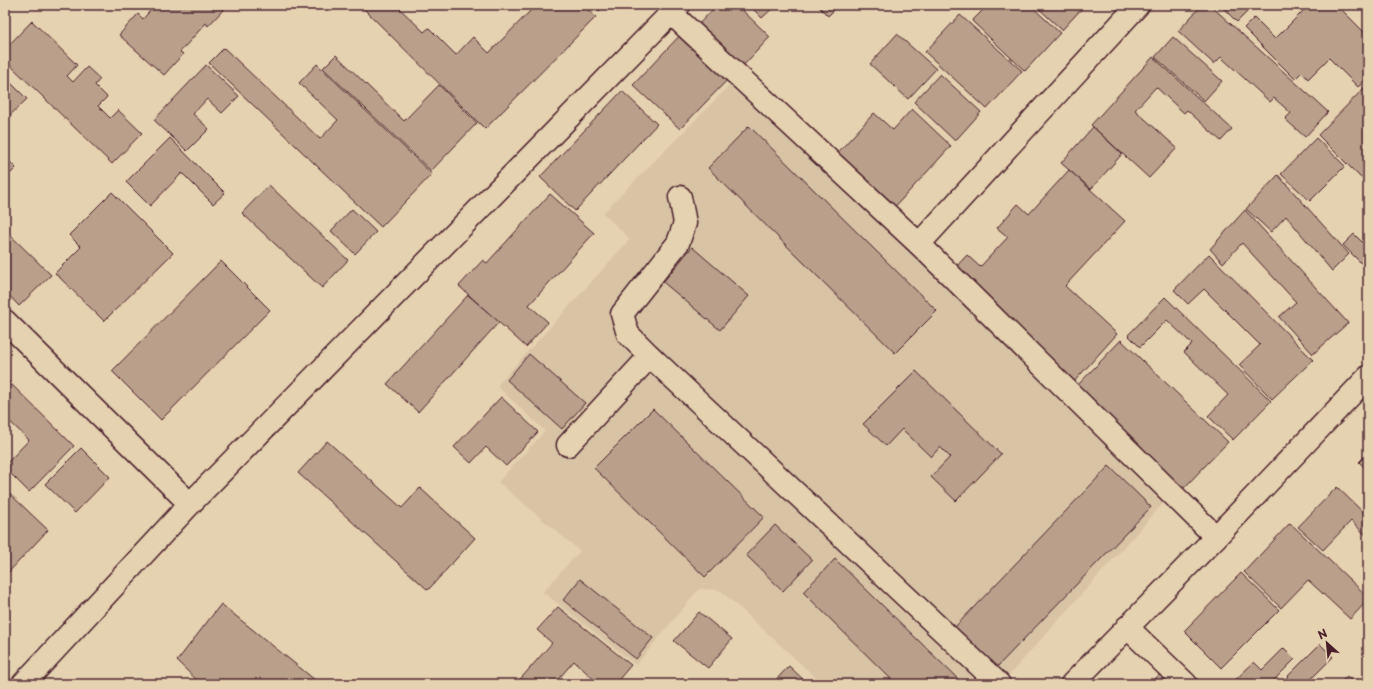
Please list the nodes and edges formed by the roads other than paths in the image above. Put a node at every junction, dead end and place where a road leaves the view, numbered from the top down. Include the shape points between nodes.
1 (1138, 5) edge
2 (675, 9) edge
3 (680, 197) dead end
4 (919, 244) junction
5 (5, 321) edge
6 (650, 356) junction
7 (1368, 377) edge
8 (568, 445) dead end
9 (190, 504) junction
10 (1216, 537) junction
11 (1127, 627) junction
12 (23, 684) edge
13 (999, 684) edge
14 (1072, 684) edge
15 (1186, 684) edge

1 - 4 street
2 - 4 street
2 - 9 street
3 - 6 street via 686,223 678,243 622,314 628,334
4 - 10 street
5 - 9 street
6 - 8 street
6 - 13 street
7 - 10 street
9 - 12 street
10 - 11 street
11 - 14 street
11 - 15 street

